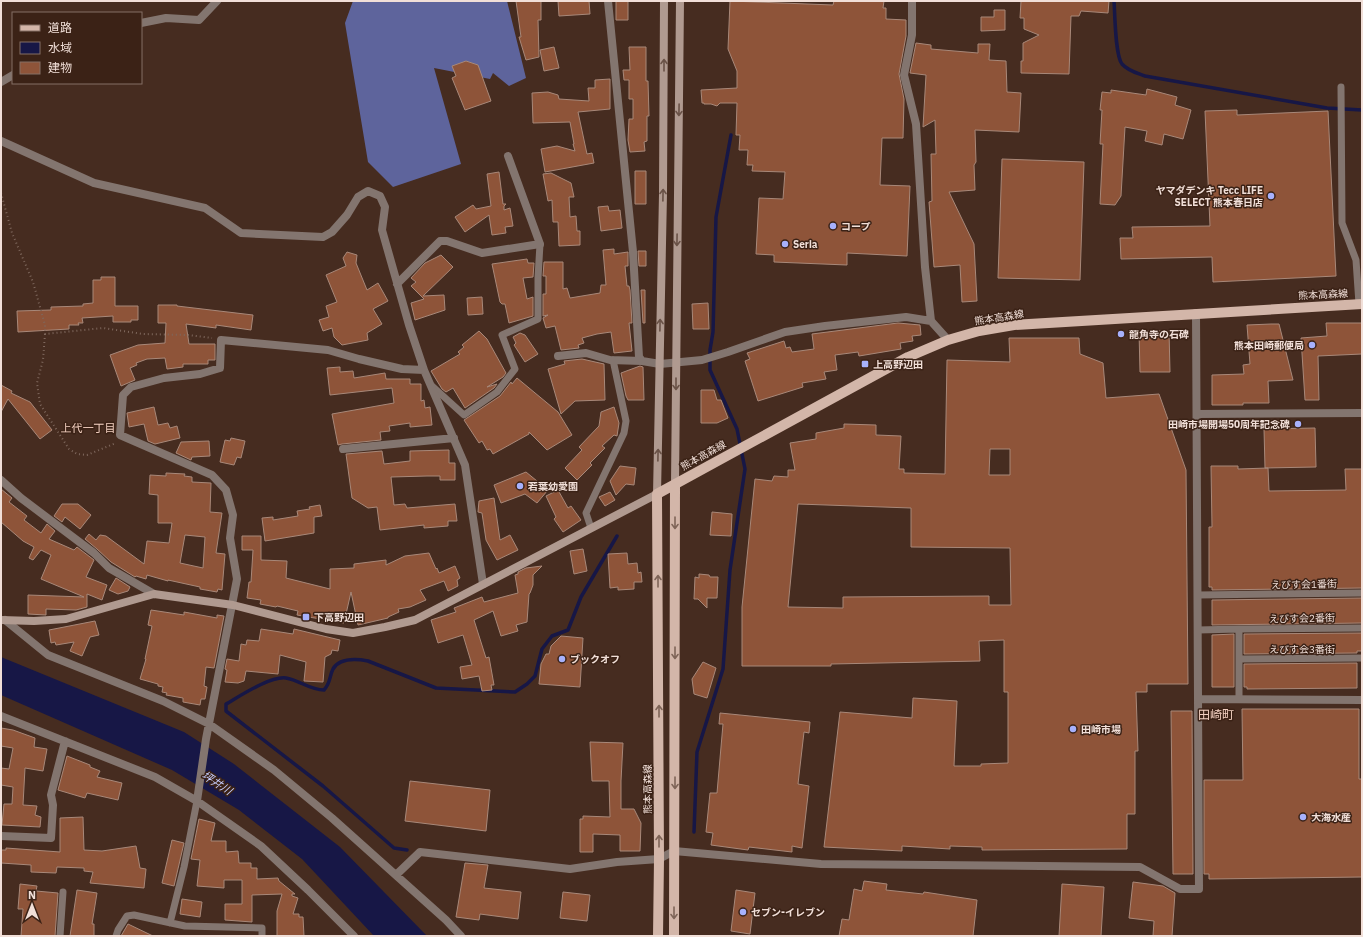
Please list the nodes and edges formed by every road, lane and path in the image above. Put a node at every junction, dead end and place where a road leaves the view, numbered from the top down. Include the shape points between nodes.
1 (217, 1) edge
2 (608, 1) edge
3 (664, 1) edge
4 (680, 1) edge
5 (912, 1) edge
6 (142, 23) edge
7 (664, 33) junction
8 (679, 33) junction
9 (12, 76) edge
10 (1, 82) edge
11 (1341, 87) dead end
12 (1, 141) edge
13 (508, 156) dead end
14 (1, 193) edge
15 (540, 244) junction
16 (397, 284) junction
17 (1360, 304) edge
18 (1196, 314) junction
19 (931, 321) junction
20 (45, 334) junction
21 (221, 340) junction
22 (948, 340) junction
23 (558, 356) dead end
24 (613, 360) junction
25 (642, 361) junction
26 (676, 362) junction
27 (660, 364) junction
28 (424, 370) junction
29 (430, 385) junction
30 (1362, 412) edge
31 (1196, 414) junction
32 (126, 438) junction
33 (454, 438) junction
34 (343, 449) dead end
35 (1, 480) edge
36 (675, 484) junction
37 (657, 494) junction
38 (591, 528) junction
39 (483, 584) junction
40 (1362, 593) edge
41 (154, 594) junction
42 (1198, 595) junction
43 (233, 605) junction
44 (3, 620) edge
45 (1360, 628) edge
46 (1239, 629) junction
47 (1198, 630) junction
48 (1359, 658) edge
49 (1239, 659) junction
50 (1199, 699) junction
51 (1239, 699) junction
52 (1362, 700) edge
53 (1, 716) edge
54 (209, 724) junction
55 (65, 742) junction
56 (197, 798) junction
57 (1, 836) edge
58 (674, 851) junction
59 (659, 859) junction
60 (396, 875) junction
61 (63, 892) dead end
62 (170, 923) junction
63 (60, 936) edge
64 (116, 936) edge
65 (262, 936) edge
66 (354, 936) edge
67 (462, 936) edge
68 (658, 936) edge
69 (674, 936) edge

1 - 6 street via 199,20 166,18
2 - 25 street via 633,252 639,357
3 - 7 street
4 - 8 street
5 - 19 street via 912,35 904,75 916,124
7 - 8 street
27 -> 7 street
8 -> 26 street
9 - 10 street
11 - 17 lane via 1342,222 1356,260
12 - 16 street via 94,183 205,208 241,233 323,237 332,232 358,197 368,191 380,196 385,207 382,230
13 - 15 street
14 - 20 path via 12,233 34,282
15 - 16 street via 482,253 440,241
15 - 29 lane via 538,319 502,335 515,369 497,392 464,415
16 - 28 street
17 - 18 main road, 熊本高森線
18 - 22 main road, 熊本高森線 via 1014,325
18 - 31 street
19 - 22 street
19 - 26 street via 906,317 785,332 702,360
20 - 21 path via 103,328
20 - 32 path via 43,360 37,383 40,404 69,448 77,454 87,455
21 - 28 street via 328,350 402,369
21 - 32 street via 220,368 131,387 122,395 120,435
22 - 36 main road, 熊本高森線 via 908,357
23 - 24 street via 586,353
24 - 25 street
24 - 38 lane via 626,421 624,433 586,514
25 - 27 street
26 - 27 street
26 -> 36 street
37 -> 27 street
28 - 29 street
29 - 33 street
30 - 31 street
31 - 42 street
32 - 43 street via 212,476 226,490 233,515 230,538 238,580
33 - 34 street
33 - 39 street via 465,465
35 - 41 street via 94,553 109,568
36 - 37 main road, 熊本高森線
36 -> 58 main road, 熊本高森線
37 - 38 street
59 -> 37 main road, 熊本高森線
38 - 39 street
39 - 43 street via 415,620 353,633 326,629
40 - 42 lane, えびす会1番街
41 - 43 street
41 - 44 street via 66,619
42 - 47 street
43 - 54 street
44 - 54 street via 48,655 163,701
45 - 46 lane, えびす会2番街
46 - 47 lane, えびす会2番街
46 - 49 lane
47 - 50 street
48 - 49 lane, えびす会3番街
49 - 51 lane
50 - 51 street
50 - 58 street via 1199,889 1180,889 1140,867 821,864
51 - 52 street
53 - 55 street
54 - 56 street
54 - 60 street via 274,770
55 - 56 street via 155,777
55 - 57 street via 51,795 51,838
56 - 62 lane
56 - 66 street via 261,846
58 - 59 street
58 -> 69 main road, 熊本高森線
59 - 60 street via 570,869 420,852
59 - 68 main road, 熊本高森線
60 - 67 street
61 - 63 lane
62 - 64 lane via 134,915 127,916
62 - 65 lane via 185,926 262,928

